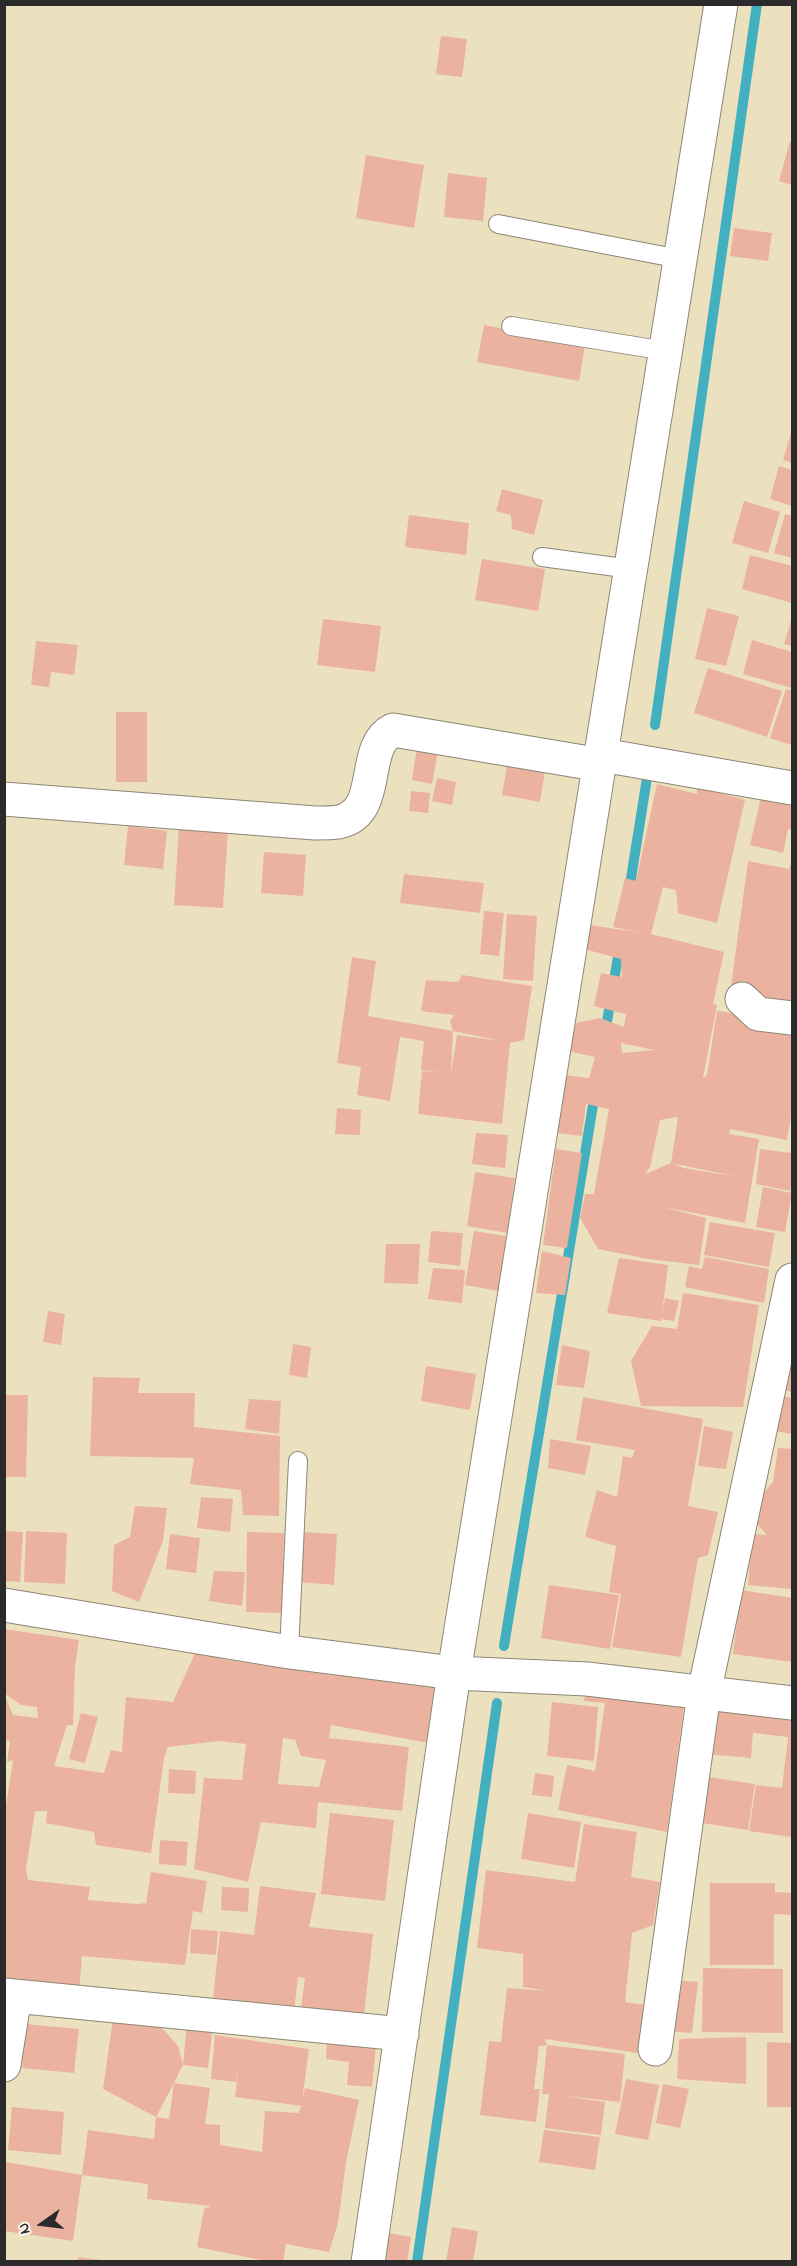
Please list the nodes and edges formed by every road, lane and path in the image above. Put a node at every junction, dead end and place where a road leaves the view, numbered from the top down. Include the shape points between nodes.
1 (721, 4) edge
2 (498, 224) dead end
3 (680, 259) junction
4 (511, 326) dead end
5 (666, 351) junction
6 (542, 557) dead end
7 (631, 569) junction
8 (601, 760) junction
9 (792, 788) edge
10 (4, 799) edge
11 (742, 999) dead end
12 (792, 1018) edge
13 (792, 1280) edge
14 (297, 1461) dead end
15 (4, 1605) edge
16 (289, 1652) junction
17 (453, 1673) junction
18 (704, 1693) junction
19 (792, 1703) edge
20 (10, 1996) edge
21 (402, 2034) junction
22 (655, 2049) dead end
23 (4, 2065) edge
24 (368, 2262) edge

1 - 3 street
2 - 3 lane
3 - 5 street
4 - 5 lane
5 - 7 street
6 - 7 lane
7 - 8 street
8 - 9 street
8 - 10 street via 393,730 378,744 361,808 339,822
8 - 17 street
11 - 12 street via 758,1014
13 - 18 street
14 - 16 lane
15 - 16 street
16 - 17 street
17 - 18 street via 587,1679
17 - 21 street
18 - 19 street
18 - 22 street
20 - 21 street
20 - 23 street
21 - 24 street

